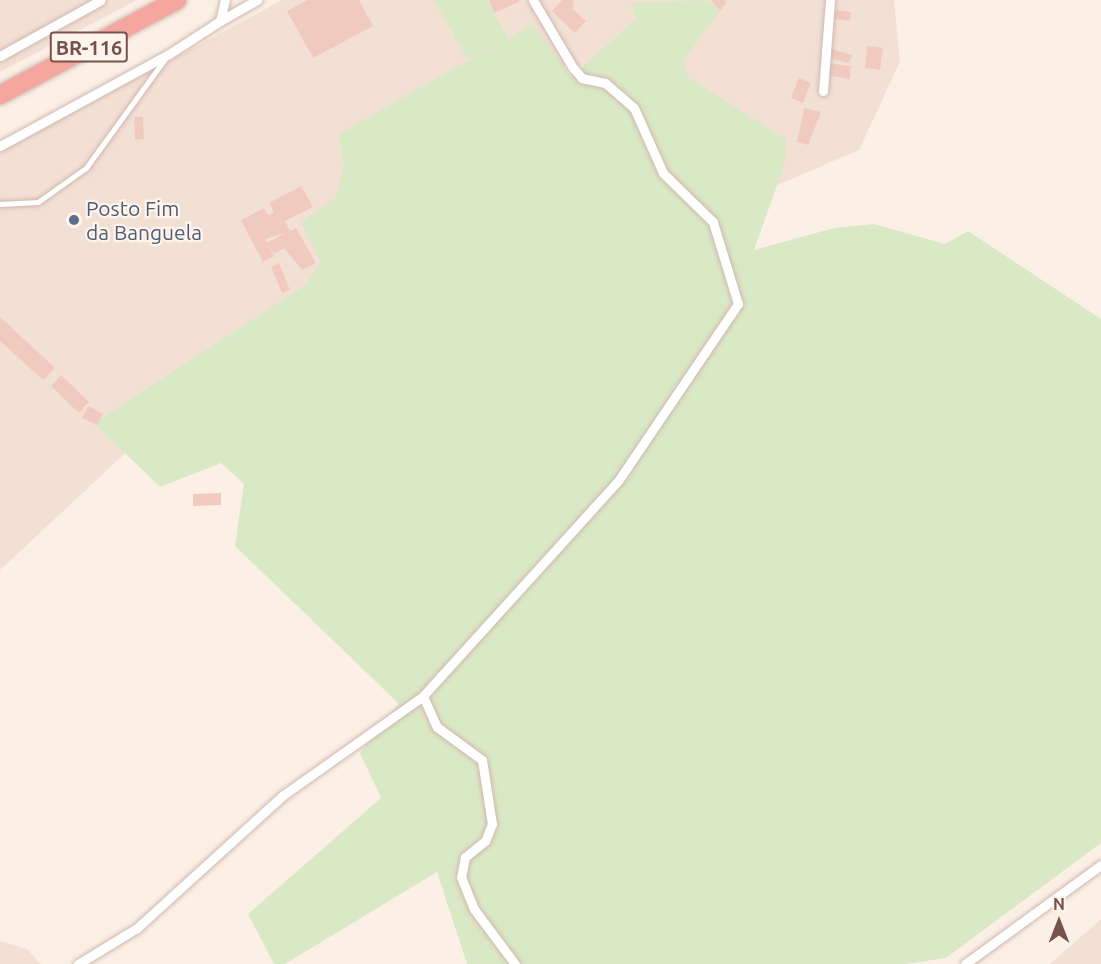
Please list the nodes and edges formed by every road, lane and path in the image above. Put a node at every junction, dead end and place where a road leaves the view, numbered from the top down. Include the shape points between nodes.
1 (101, 0) edge
2 (177, 0) edge
3 (225, 0) edge
4 (257, 0) edge
5 (533, 0) edge
6 (830, 0) edge
7 (219, 21) junction
8 (169, 54) junction
9 (0, 56) edge
10 (823, 91) dead end
11 (0, 95) edge
12 (0, 146) edge
13 (0, 204) edge
14 (423, 696) junction
15 (1101, 865) edge
16 (78, 964) edge
17 (515, 964) edge
18 (965, 964) edge

1 - 9 street
2 - 11 highway, BR-116
3 - 7 street
4 - 7 street
5 - 14 street via 573,68 582,78 606,83 630,103 663,173 713,222 727,254 731,290 740,300 618,481
6 - 10 street
7 - 8 street
8 - 12 street
8 - 13 lane via 86,168 38,202
14 - 16 street via 282,796 137,928
14 - 17 street via 437,727 482,760 492,824 485,841 465,857 461,878 474,909
15 - 18 street

